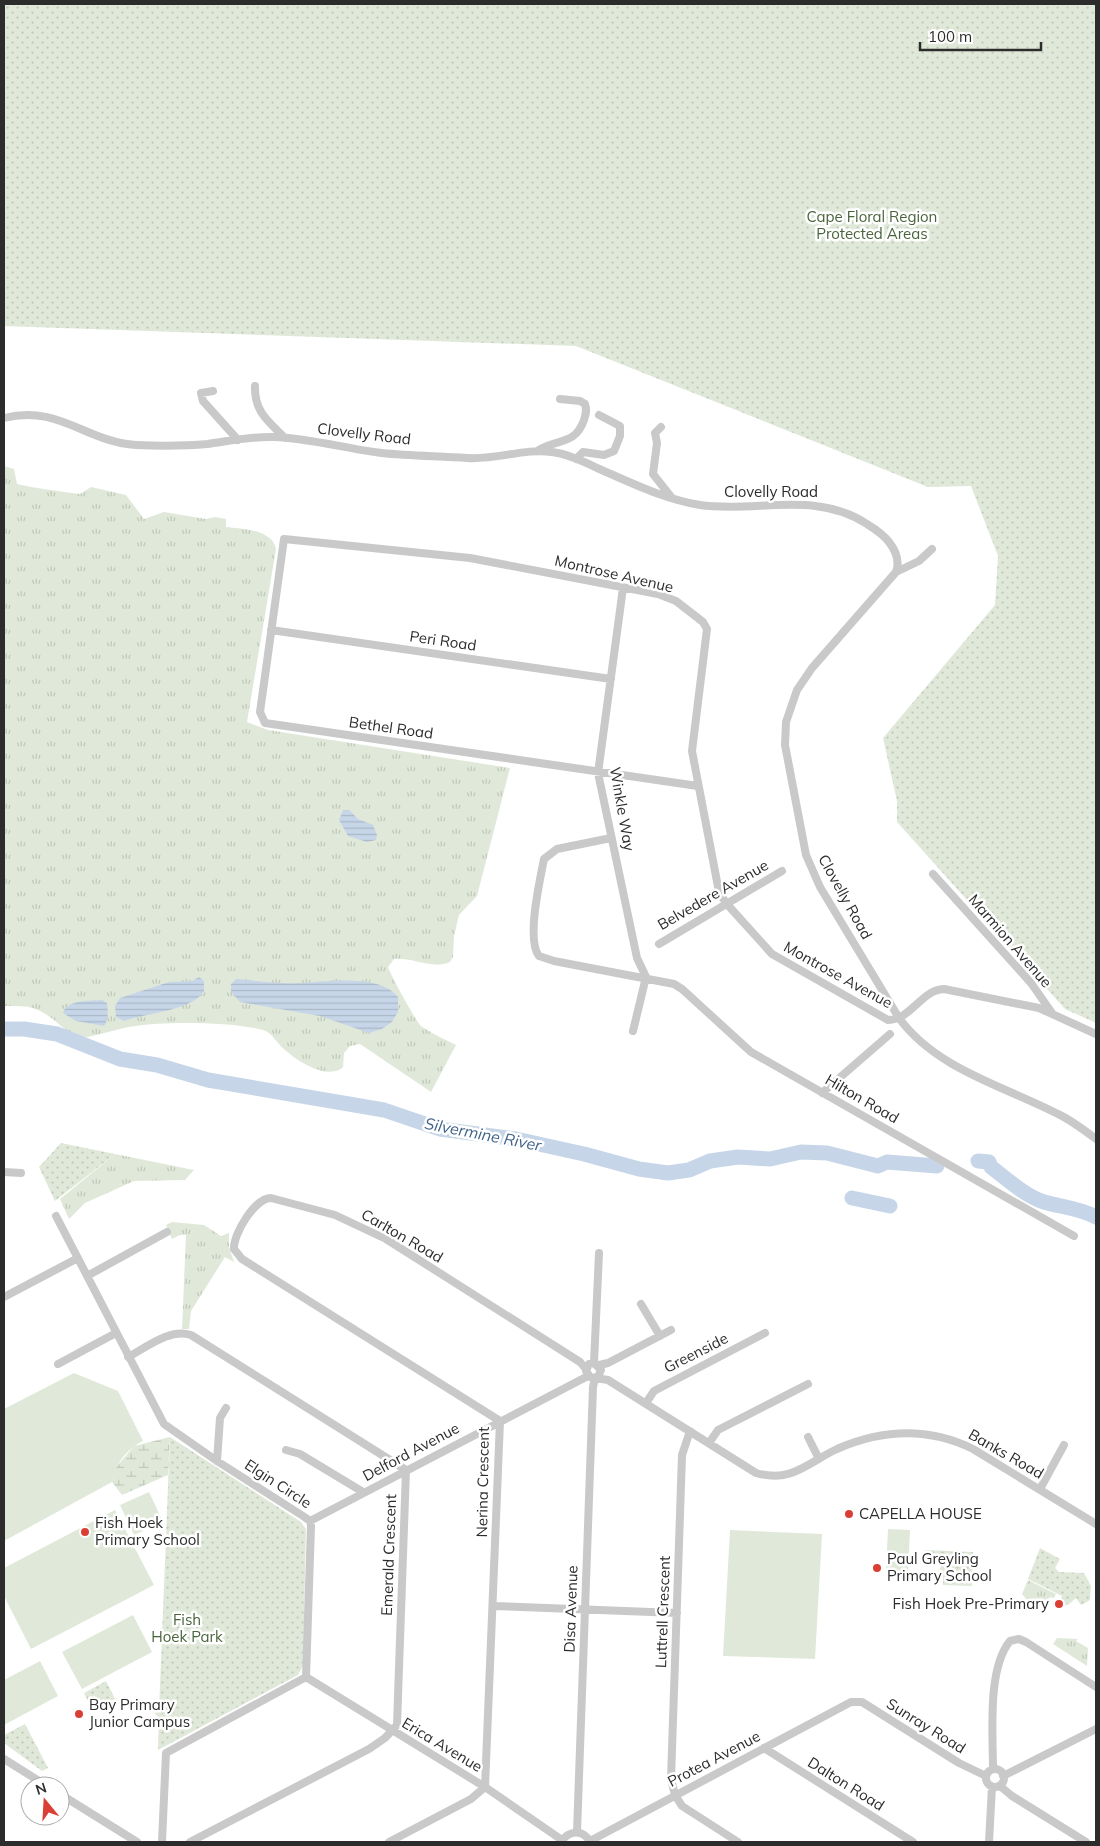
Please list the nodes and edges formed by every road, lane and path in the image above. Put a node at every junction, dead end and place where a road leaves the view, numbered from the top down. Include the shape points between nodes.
1 (255, 386) dead end
2 (213, 391) dead end
3 (560, 399) dead end
4 (599, 416) dead end
5 (4, 418) edge
6 (661, 427) dead end
7 (285, 438) junction
8 (238, 440) junction
9 (536, 451) junction
10 (576, 458) junction
11 (672, 498) junction
12 (284, 539) joint
13 (932, 549) dead end
14 (896, 572) junction
15 (623, 588) junction
16 (271, 630) junction
17 (611, 678) junction
18 (598, 773) junction
19 (698, 786) junction
20 (612, 838) junction
21 (782, 871) dead end
22 (933, 874) dead end
23 (726, 903) junction
24 (658, 944) dead end
25 (646, 977) junction
26 (1052, 1013) junction
27 (899, 1018) junction
28 (632, 1032) dead end
29 (890, 1034) dead end
30 (1096, 1034) edge
31 (822, 1092) junction
32 (1096, 1139) edge
33 (4, 1172) edge
34 (21, 1173) dead end
35 (56, 1216) dead end
36 (167, 1232) dead end
37 (1074, 1236) dead end
38 (599, 1253) dead end
39 (78, 1258) junction
40 (242, 1259) joint
41 (87, 1276) junction
42 (4, 1297) edge
43 (641, 1304) dead end
44 (671, 1330) dead end
45 (116, 1333) junction
46 (765, 1333) dead end
47 (660, 1336) junction
48 (128, 1356) junction
49 (58, 1364) dead end
50 (593, 1371) junction
51 (808, 1384) dead end
52 (646, 1403) junction
53 (226, 1408) dead end
54 (500, 1421) junction
55 (690, 1431) junction
56 (808, 1437) dead end
57 (708, 1443) junction
58 (1064, 1445) dead end
59 (286, 1450) dead end
60 (836, 1450) joint
61 (819, 1459) junction
62 (216, 1462) junction
63 (406, 1470) junction
64 (1040, 1489) junction
65 (363, 1492) junction
66 (310, 1521) junction
67 (1096, 1524) edge
68 (494, 1606) junction
69 (584, 1609) junction
70 (677, 1613) junction
71 (306, 1677) junction
72 (1096, 1687) edge
73 (852, 1702) joint
74 (1096, 1729) edge
75 (392, 1731) junction
76 (764, 1748) junction
77 (4, 1759) edge
78 (993, 1769) junction
79 (31, 1776) edge
80 (986, 1776) junction
81 (1003, 1776) junction
82 (1000, 1786) junction
83 (486, 1787) junction
84 (992, 1787) junction
85 (675, 1795) junction
86 (70, 1800) edge
87 (577, 1832) junction
88 (562, 1841) edge
89 (590, 1841) edge
90 (136, 1842) edge
91 (162, 1842) edge
92 (190, 1842) edge
93 (389, 1842) edge
94 (738, 1842) edge
95 (914, 1842) edge
96 (989, 1842) edge
97 (1086, 1842) edge

1 - 7 street via 257,404 263,417
2 - 8 street via 202,393 202,401
3 - 9 street via 580,400 585,404 586,416 581,428 576,437
4 - 10 street via 620,426 614,451 604,455 583,452
5 - 8 street, Clovelly Road via 21,414 48,416 107,438 134,444 181,446
6 - 11 street via 655,433 653,474
7 - 8 street, Clovelly Road
7 - 9 street, Clovelly Road via 382,453 468,458 494,459
9 - 10 street, Clovelly Road
10 - 11 street, Clovelly Road
11 - 14 street, Clovelly Road via 712,506 785,504 843,510 887,539 898,562
12 - 15 street, Montrose Avenue via 461,557
12 - 16 street, Bethel Road
13 - 14 street via 919,561
14 - 27 street, Clovelly Road via 802,683 790,708 785,745 806,856 820,887
15 - 17 street, Winkle Way
15 - 19 street, Montrose Avenue via 673,599 706,625 692,744
16 - 17 street, Peri Road
16 - 18 street, Bethel Road via 260,712 265,723
17 - 18 street, Winkle Way
18 - 19 street, Bethel Road
18 - 20 street, Winkle Way
19 - 23 street, Montrose Avenue via 720,892
20 - 25 street, Winkle Way via 636,958
20 - 25 street, Hilton Road via 557,849 544,859 533,932 534,947 546,960
21 - 23 street, Belvedere Avenue
22 - 26 street, Marmion Avenue via 1031,983
23 - 24 street, Belvedere Avenue
23 - 27 street, Montrose Avenue via 776,957 876,1016 888,1020
25 - 28 street
25 - 31 street, Hilton Road via 669,982 682,989 748,1050
26 - 27 street via 940,989 930,993
26 - 30 street, Marmion Avenue
27 - 32 street, Clovelly Road via 916,1038 954,1064 1059,1114
29 - 31 street
31 - 37 street, Hilton Road
33 - 34 street
35 - 39 street, Elgin Circle
36 - 41 street
38 - 50 street, Disa Avenue
39 - 41 street, Elgin Circle
39 - 42 street
40 - 50 street, Carlton Road via 234,1249 234,1239 256,1203 264,1198 327,1213 392,1243
40 - 54 street, Nerina Crescent
41 - 45 street, Elgin Circle
43 - 47 street
44 - 47 street, Delford Avenue
45 - 48 street, Elgin Circle
45 - 49 street
46 - 52 street, Greenside via 654,1391
47 - 50 street, Delford Avenue
48 - 62 street, Elgin Circle via 164,1424
48 - 63 street via 171,1334 191,1335
50 - 52 street, Carlton Road
50 - 54 street, Delford Avenue
50 - 69 street, Disa Avenue
51 - 57 street via 718,1430
52 - 55 street, Carlton Road
53 - 62 street via 220,1418
54 - 63 street, Delford Avenue
54 - 68 street, Nerina Crescent
55 - 57 street, Carlton Road
55 - 70 street, Luttrell Crescent via 682,1455
56 - 61 street
57 - 61 street, Carlton Road via 756,1473 773,1478 790,1475
58 - 64 street
59 - 65 street via 300,1454
60 - 61 street, Carlton Road
60 - 64 street, Banks Road via 884,1434 932,1434 953,1439 973,1449
62 - 66 street, Elgin Circle
63 - 65 street, Delford Avenue
63 - 75 street, Emerald Crescent via 397,1725
64 - 67 street, Banks Road
65 - 66 street, Delford Avenue
66 - 71 street, Elgin Circle
68 - 69 street
68 - 83 street, Nerina Crescent
69 - 70 street
69 - 87 street, Disa Avenue
70 - 85 street, Luttrell Crescent via 670,1775
71 - 75 street, Erica Avenue
71 - 91 street via 166,1753
72 - 78 street via 1019,1638 1010,1641 998,1668 994,1693
73 - 76 street, Protea Avenue
73 - 80 street, Sunray Road via 862,1702 959,1764
74 - 81 street
75 - 83 street, Erica Avenue
75 - 92 street via 369,1749
76 - 85 street, Protea Avenue
76 - 95 street, Dalton Road
77 - 79 street
78 - 80 street
78 - 81 street
80 - 84 street
81 - 82 street
82 - 84 street
82 - 97 street
83 - 88 street, Erica Avenue
83 - 93 street via 471,1799
84 - 96 street
85 - 89 street, Protea Avenue
85 - 94 street via 685,1809
86 - 90 street
87 - 88 street via 568,1834
87 - 89 street

